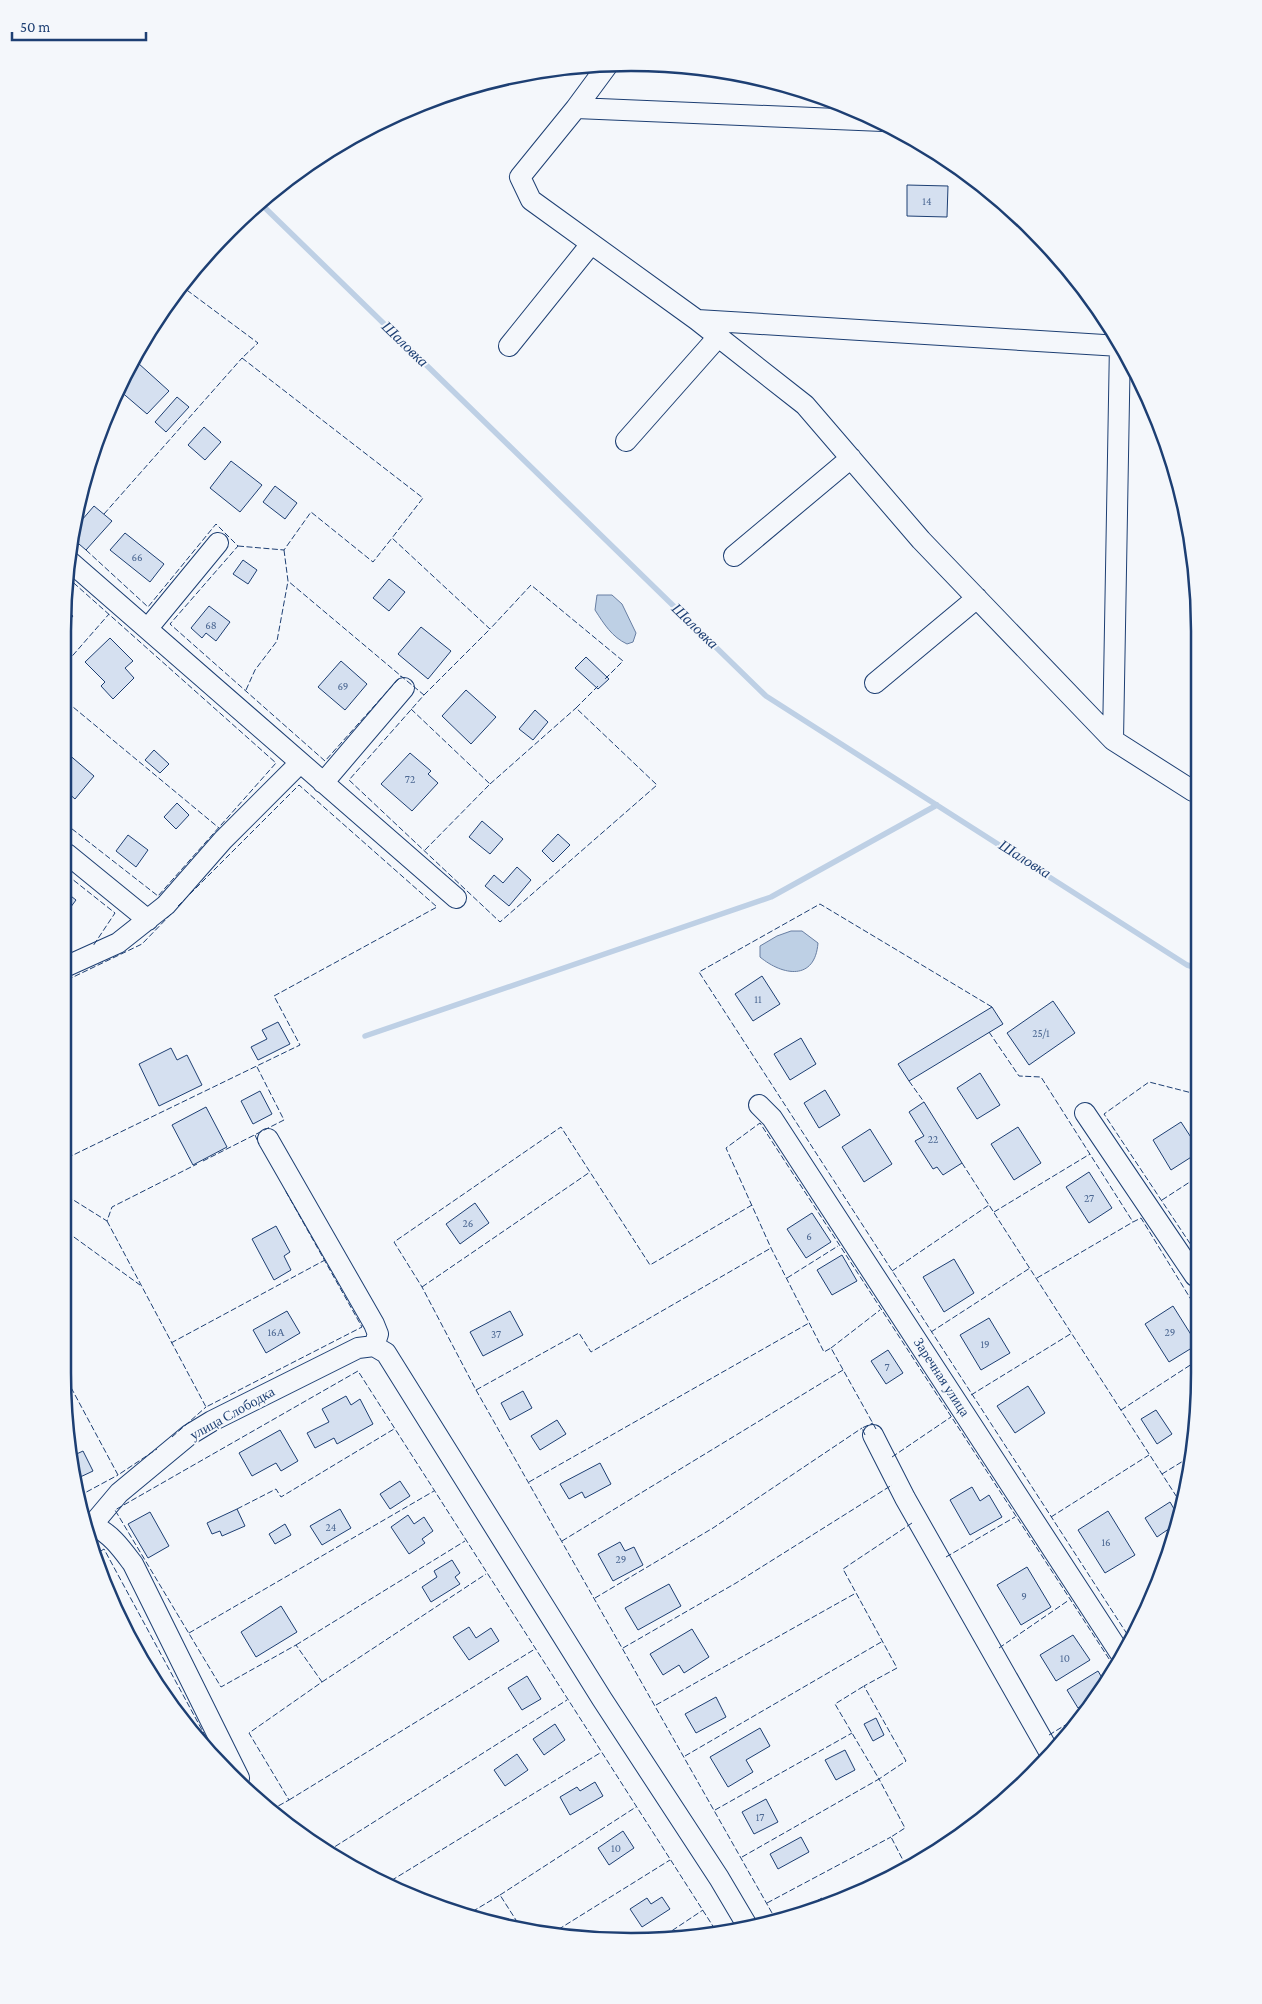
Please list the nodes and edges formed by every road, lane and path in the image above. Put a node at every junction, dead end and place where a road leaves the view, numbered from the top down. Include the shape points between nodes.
1 (603, 72) edge
2 (576, 108) junction
3 (859, 120) edge
4 (590, 244) junction
5 (697, 320) junction
6 (718, 337) junction
7 (1111, 343) edge
8 (509, 346) dead end
9 (1120, 358) edge
10 (626, 441) dead end
11 (851, 458) junction
12 (218, 543) dead end
13 (734, 556) dead end
14 (75, 566) edge
15 (977, 598) junction
16 (148, 628) junction
17 (875, 683) dead end
18 (404, 688) dead end
19 (1113, 740) junction
20 (300, 763) junction
21 (323, 783) junction
22 (1191, 787) edge
23 (71, 857) edge
24 (456, 898) dead end
25 (148, 920) junction
26 (71, 964) edge
27 (759, 1105) dead end
28 (1085, 1113) dead end
29 (268, 1140) dead end
30 (1191, 1270) edge
31 (374, 1346) junction
32 (873, 1435) dead end
33 (92, 1525) edge
34 (93, 1529) edge
35 (1118, 1650) edge
36 (1047, 1748) edge
37 (234, 1768) edge
38 (745, 1921) edge

1 - 2 street
2 - 3 street
2 - 4 street via 520,177 531,200
4 - 5 street
4 - 8 street
5 - 6 street
5 - 7 street
6 - 10 street
6 - 11 street via 805,405
9 - 19 street
11 - 13 street
11 - 15 street via 921,540
12 - 16 street
14 - 16 street
15 - 17 street
15 - 19 street
16 - 20 street
18 - 21 street
19 - 22 street
20 - 21 street
20 - 25 street
21 - 24 street
23 - 25 street
25 - 26 street via 118,943
27 - 35 street, Заречная улица via 772,1118
28 - 30 street
29 - 31 street via 374,1324 378,1334
31 - 33 street, улица Слободка via 358,1348 340,1356 212,1420 119,1493
31 - 38 street via 394,1363 455,1465
32 - 36 street
34 - 37 street via 106,1532 133,1564

